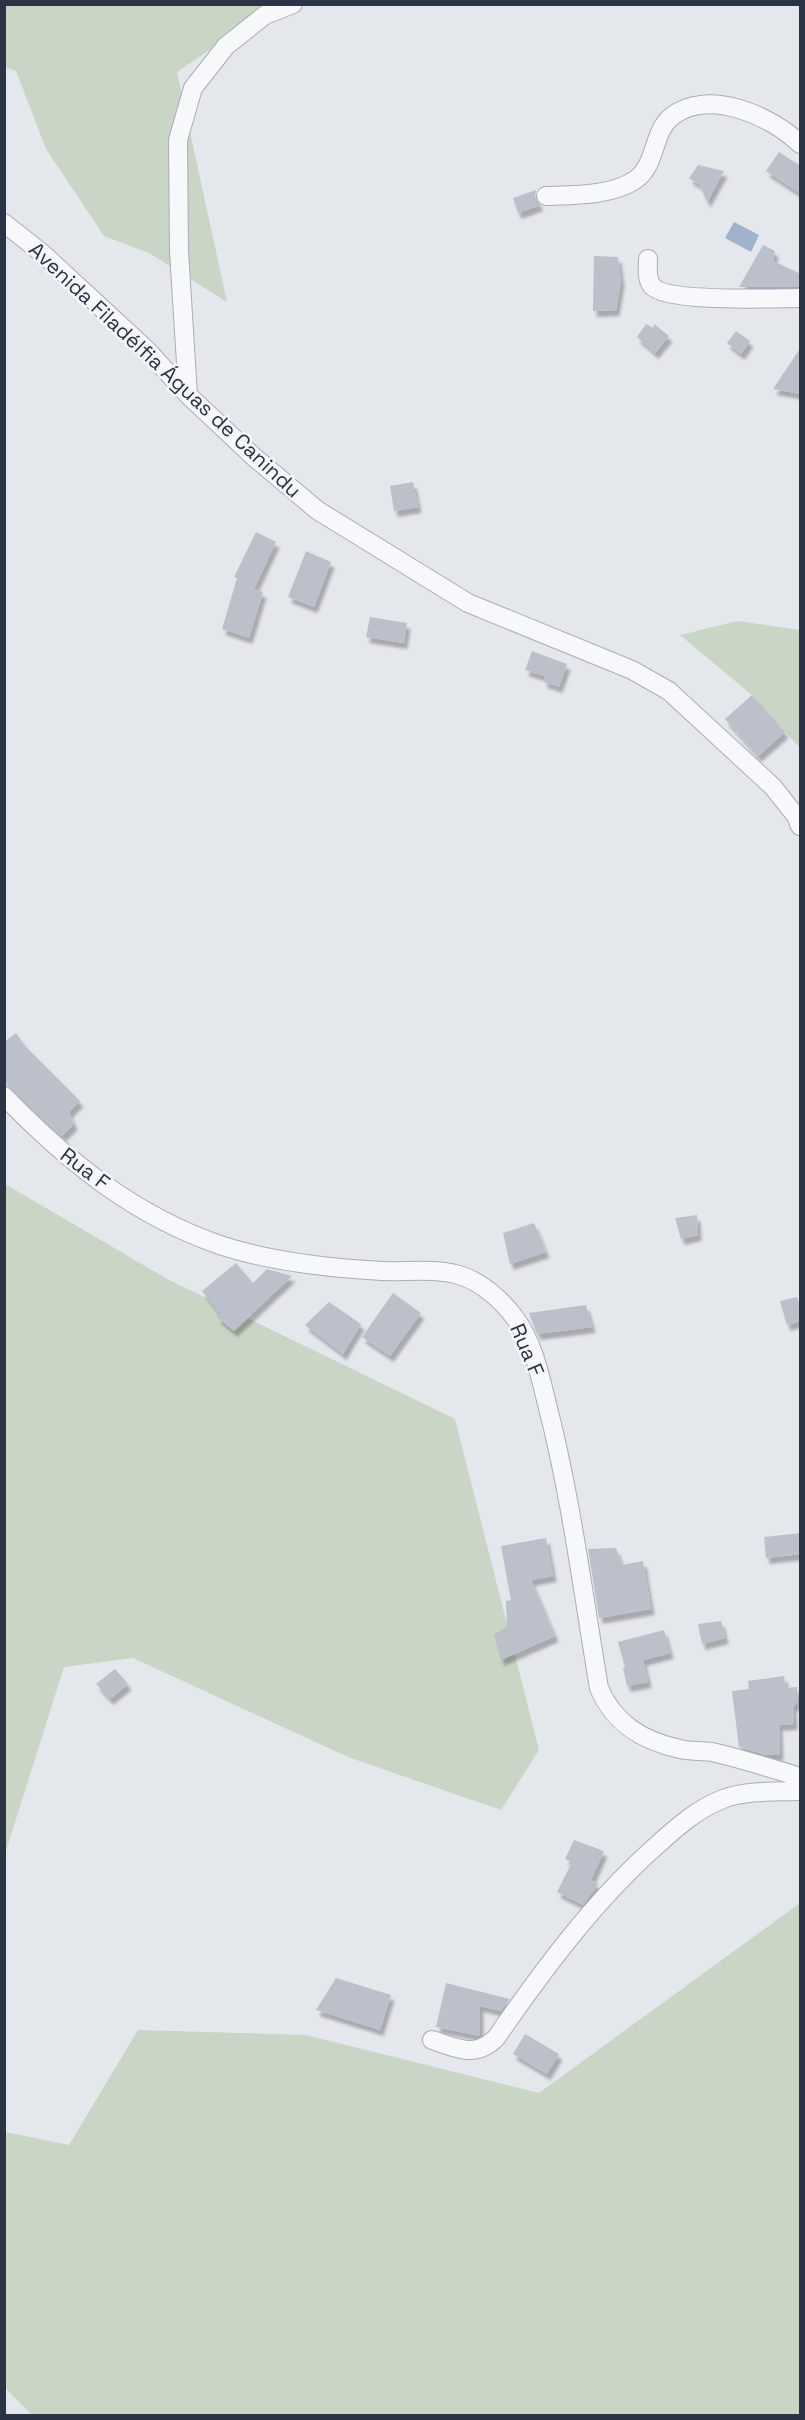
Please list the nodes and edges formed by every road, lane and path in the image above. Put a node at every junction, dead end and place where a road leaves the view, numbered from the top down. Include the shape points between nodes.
1 (293, 4) edge
2 (801, 144) edge
3 (546, 196) dead end
4 (4, 223) edge
5 (648, 259) dead end
6 (801, 298) edge
7 (188, 395) junction
8 (801, 826) edge
9 (4, 1096) edge
10 (801, 1777) edge
11 (801, 1791) edge
12 (432, 2040) dead end

1 - 7 street via 265,15 226,46 193,88 178,140 179,251
2 - 3 street via 765,118 738,107 689,108 671,117 652,159 638,178 613,189
4 - 7 street, Avenida Filadélfia Águas de Canindu via 42,252 147,350
5 - 6 street via 647,276 653,287 664,293 688,297
7 - 8 street, Avenida Filadélfia Águas de Canindu via 317,510 468,603 632,670 669,691 773,787
9 - 10 street, Rua F via 89,1175 179,1229 221,1245 290,1261 345,1269 458,1275 481,1285 515,1318 539,1374 553,1425 599,1688 605,1702 631,1730 650,1738 680,1749 709,1751
11 - 12 street via 743,1794 708,1806 689,1818 598,1901 486,2048 462,2050

